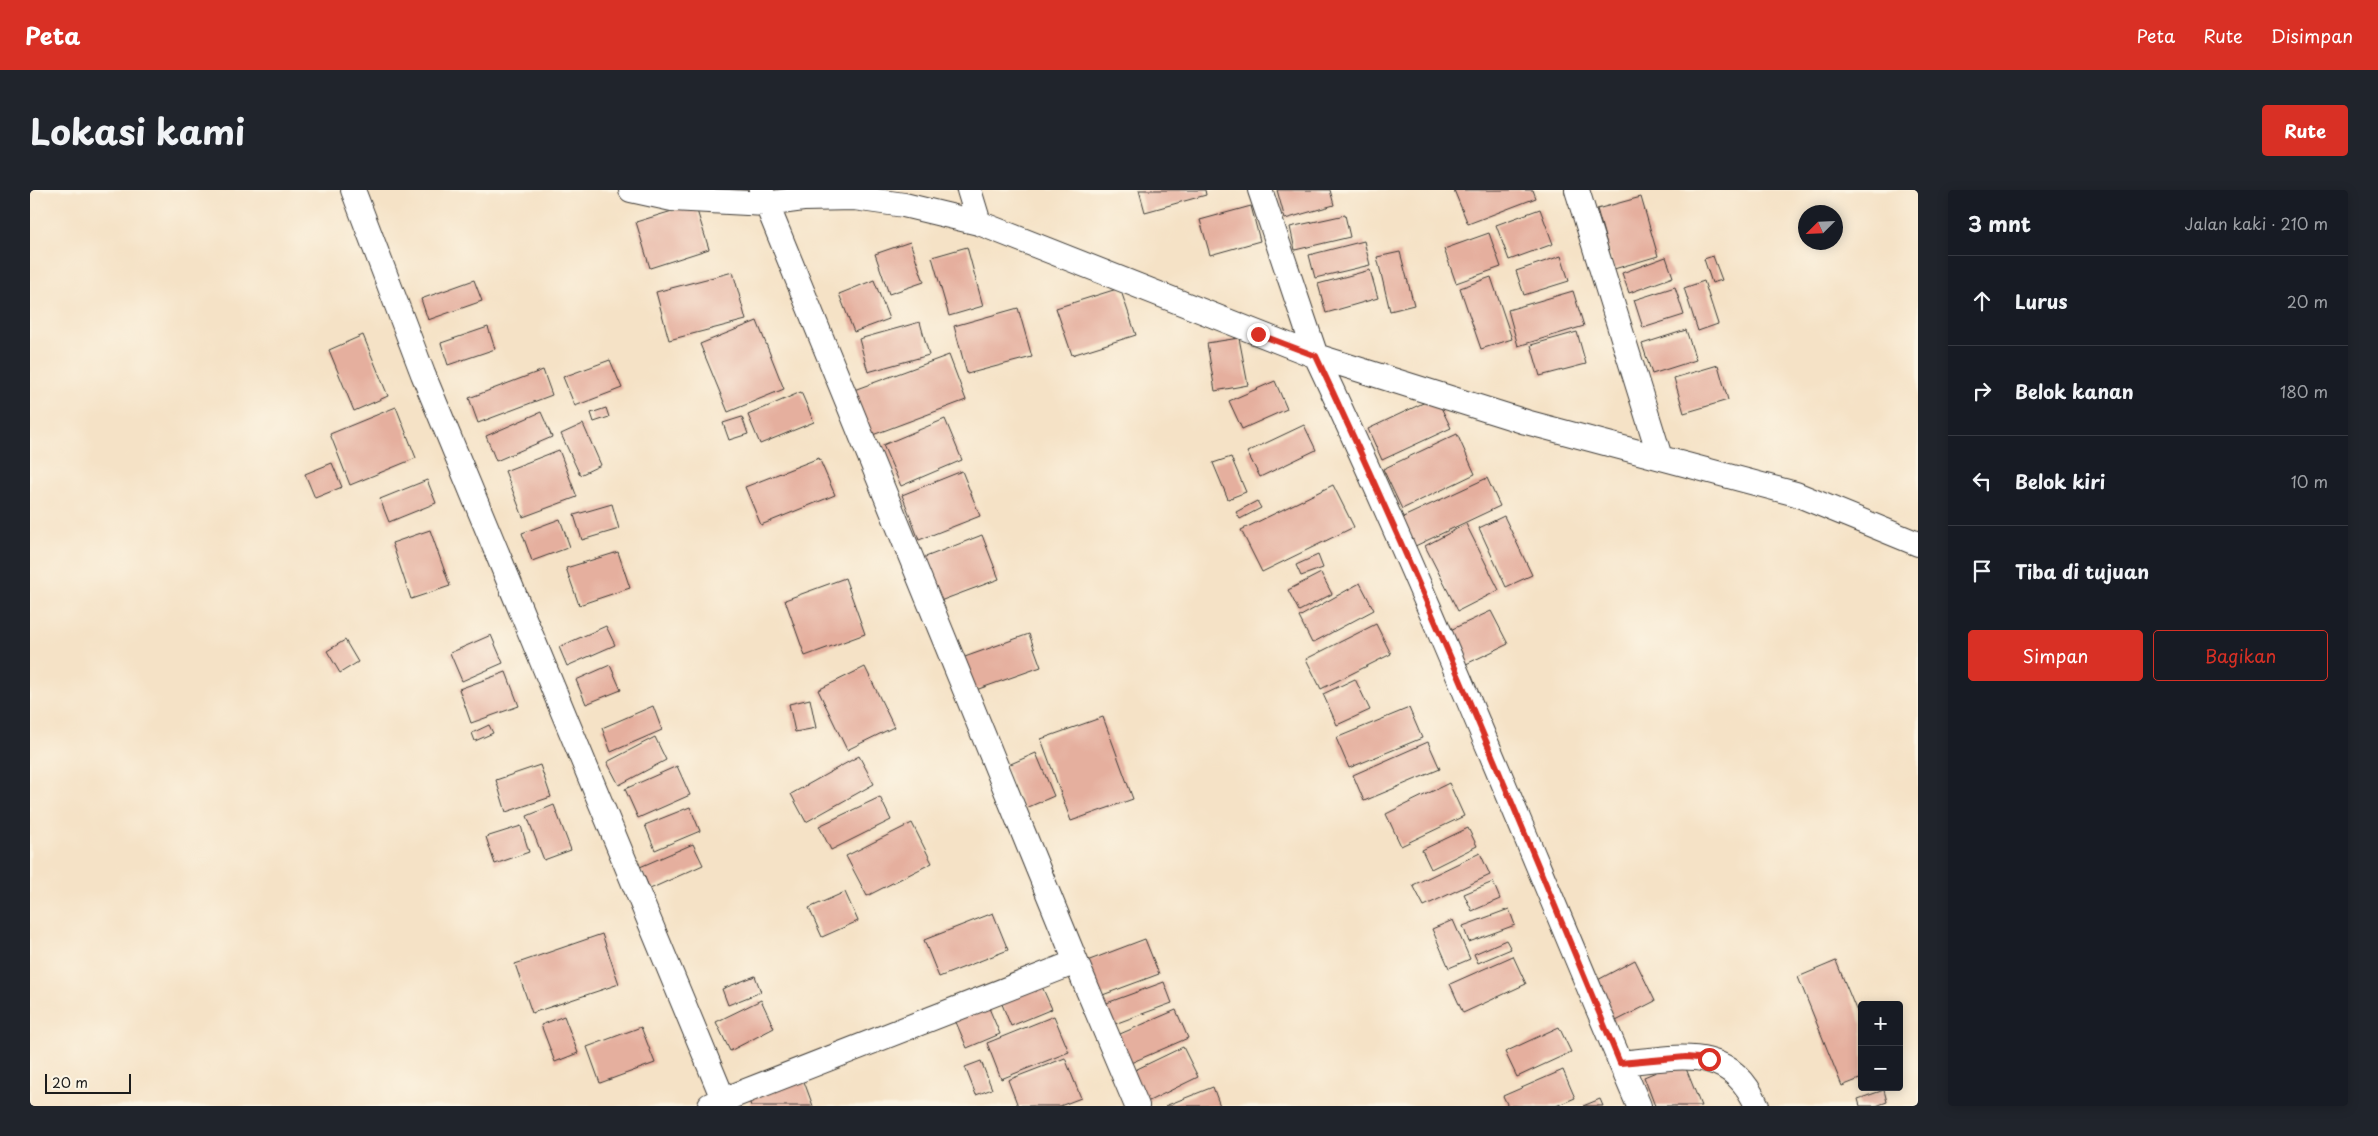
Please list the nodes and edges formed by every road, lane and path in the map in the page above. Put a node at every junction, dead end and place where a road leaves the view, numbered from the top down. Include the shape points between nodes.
1 (353, 190) edge
2 (631, 190) edge
3 (969, 190) edge
4 (1260, 190) edge
5 (1577, 190) edge
6 (763, 197) edge
7 (979, 223) junction
8 (1316, 356) junction
9 (1660, 457) junction
10 (1918, 544) edge
11 (1076, 962) junction
12 (1620, 1063) junction
13 (720, 1104) edge
14 (1137, 1106) edge
15 (1639, 1106) edge
16 (1757, 1106) edge

1 - 13 street via 427,383
2 - 6 street via 672,199
3 - 7 street
4 - 8 street
5 - 9 street
6 - 7 street via 854,198 904,205
6 - 11 street
7 - 8 street
8 - 9 street via 1526,422
8 - 12 street via 1452,662
9 - 10 street via 1796,494
11 - 13 street
11 - 14 street
12 - 15 street
12 - 16 street via 1686,1057 1709,1059 1732,1072 1751,1092

